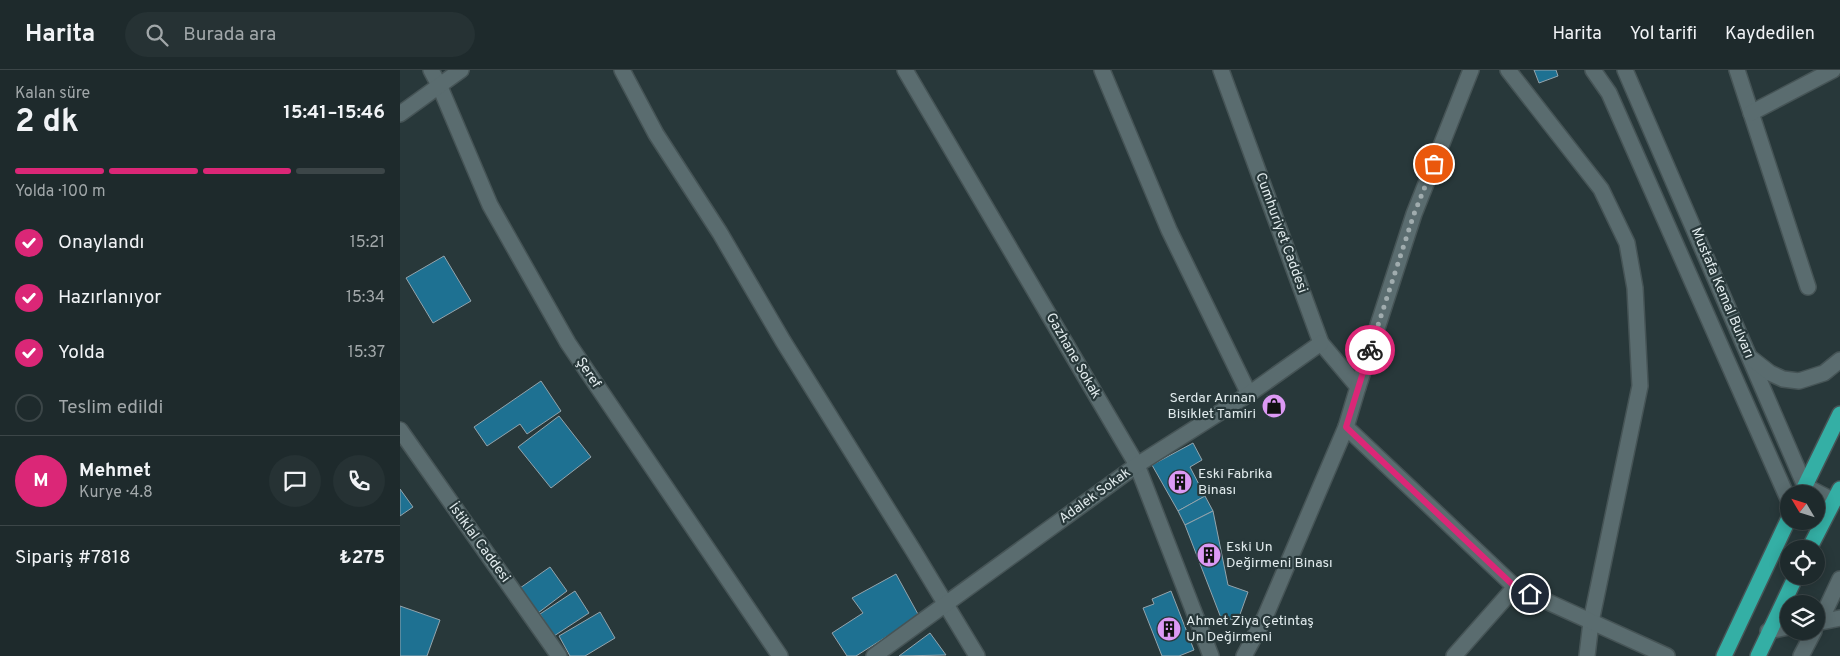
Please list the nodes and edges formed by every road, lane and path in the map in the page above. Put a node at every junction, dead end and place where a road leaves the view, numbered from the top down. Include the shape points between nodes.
1 (431, 70) edge
2 (461, 70) edge
3 (622, 70) edge
4 (905, 70) edge
5 (1102, 70) edge
6 (1221, 70) edge
7 (1483, 70) edge
8 (1508, 70) edge
9 (1593, 70) edge
10 (1626, 70) edge
11 (1737, 70) edge
12 (1833, 70) edge
13 (1470, 76) edge
14 (440, 86) junction
15 (1751, 113) junction
16 (400, 114) edge
17 (1808, 287) dead end
18 (1321, 342) junction
19 (1749, 356) junction
20 (1840, 360) edge
21 (1358, 387) junction
22 (1249, 394) junction
23 (1840, 414) edge
24 (1346, 427) junction
25 (400, 430) edge
26 (1137, 465) junction
27 (1782, 485) edge
28 (1801, 485) edge
29 (1805, 485) edge
30 (1837, 495) edge
31 (1825, 512) edge
32 (1783, 530) edge
33 (1840, 579) edge
34 (1791, 585) edge
35 (1515, 587) junction
36 (945, 604) junction
37 (1825, 610) edge
38 (1840, 618) edge
39 (1591, 622) junction
40 (1825, 623) edge
41 (1780, 629) edge
42 (1768, 631) junction
43 (1810, 640) edge
44 (559, 656) edge
45 (780, 656) edge
46 (874, 656) edge
47 (977, 656) edge
48 (1211, 656) edge
49 (1244, 656) edge
50 (1454, 656) edge
51 (1588, 656) edge
52 (1667, 656) edge
53 (1724, 656) edge
54 (1758, 656) edge
55 (1801, 656) edge

1 - 14 street, Şeref
2 - 14 street
3 - 36 street via 656,134 720,233
4 - 26 street, Gazhane Sokak
5 - 22 street via 1168,230
6 - 18 street, Cumhuriyet Caddesi
7 - 13 street
8 - 39 street via 1601,189 1627,243 1635,288 1640,386
9 - 27 street, Mustafa Kemal Bulvarı via 1609,93
10 - 19 street, Mustafa Kemal Bulvarı
11 - 15 street
12 - 15 street
13 - 21 street via 1414,214
14 - 16 street
14 - 45 street, Şeref via 490,206 568,343
15 - 17 street
18 - 21 street, Cumhuriyet Caddesi
18 - 22 street, Adalek Sokak
19 - 20 street via 1770,374 1799,381 1824,373
19 - 28 street, Mustafa Kemal Bulvarı
21 - 24 street
22 - 26 street, Adalek Sokak
23 - 29 highway
24 - 35 street
24 - 49 street via 1265,617
25 - 44 street, İstiklal Caddesi
26 - 36 street, Adalek Sokak
26 - 48 street, Gazhane Sokak
30 - 31 highway
32 - 53 highway
33 - 37 street
34 - 42 highway
35 - 39 street
35 - 50 street
36 - 46 street, Adalek Sokak
36 - 47 street
38 - 40 street
39 - 51 street
39 - 52 street
41 - 42 street
42 - 54 highway
43 - 55 street

